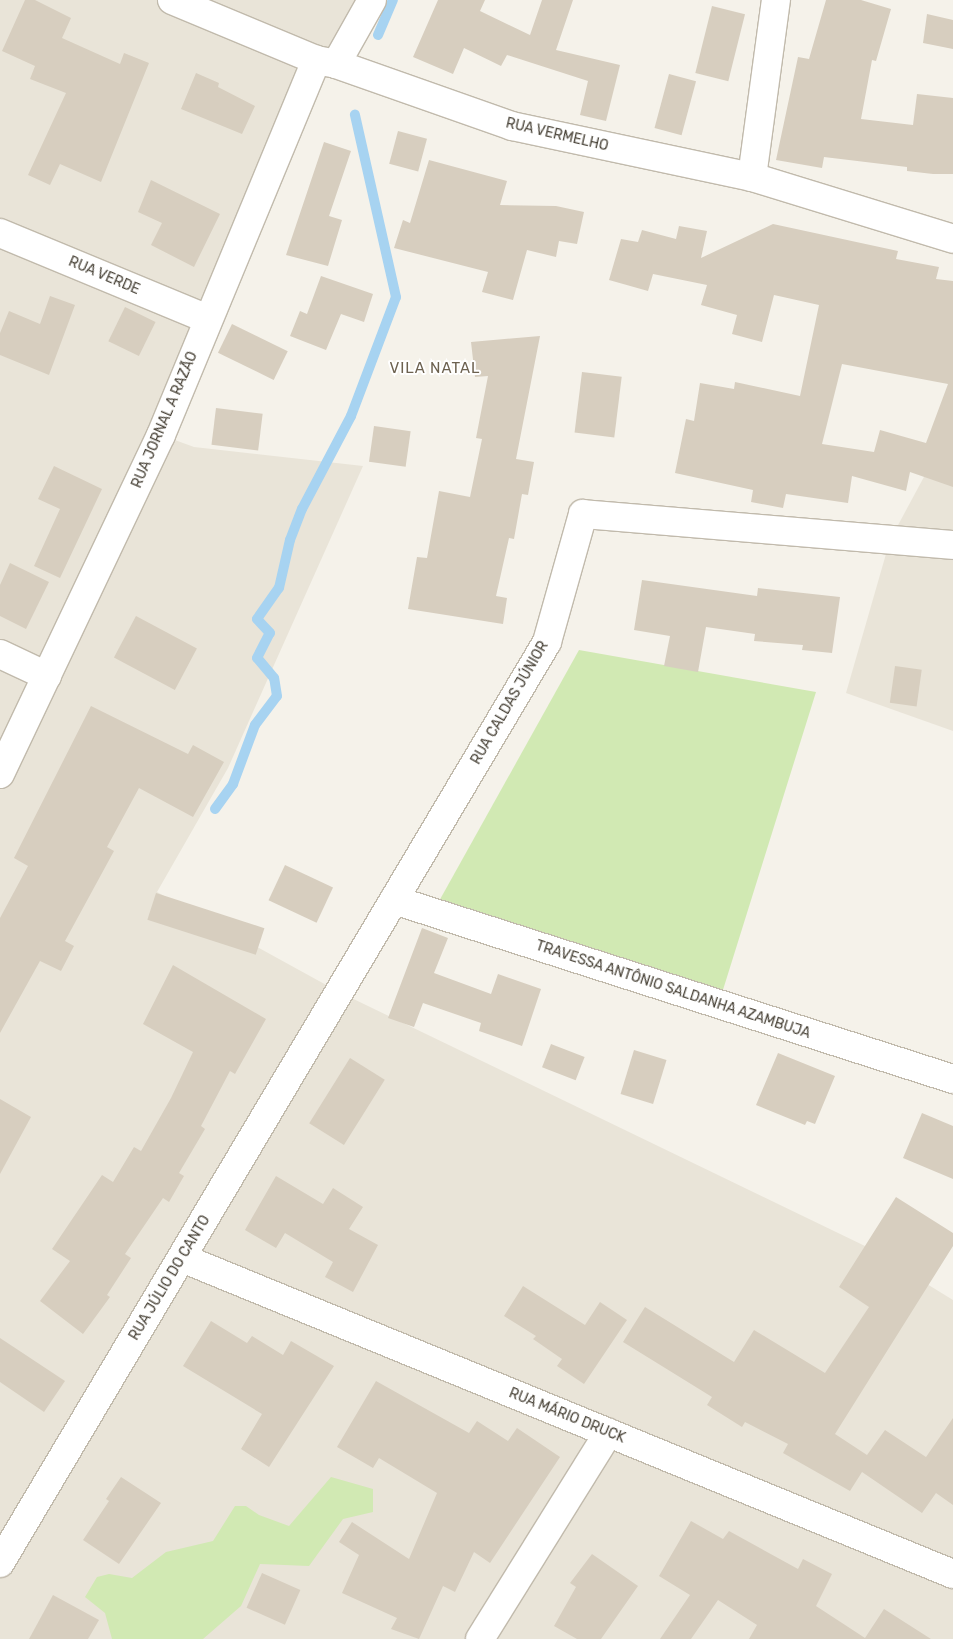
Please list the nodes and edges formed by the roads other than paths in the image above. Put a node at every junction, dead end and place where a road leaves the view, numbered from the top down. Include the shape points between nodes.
1 (172, 0) edge
2 (372, 0) edge
3 (776, 0) edge
4 (326, 62) junction
5 (752, 177) junction
6 (0, 232) edge
7 (953, 239) edge
8 (208, 319) junction
9 (953, 545) edge
10 (0, 654) edge
11 (47, 676) junction
12 (0, 774) edge
13 (394, 900) junction
14 (339, 992) joint
15 (953, 1079) edge
16 (182, 1258) junction
17 (608, 1433) junction
18 (0, 1563) edge
19 (953, 1574) edge
20 (480, 1639) edge

1 - 4 street, RUA VERMELHO
2 - 4 street, RUA JORNAL A RAZÃO
3 - 5 street
4 - 5 street, RUA VERMELHO via 512,126
4 - 8 street, RUA JORNAL A RAZÃO
5 - 7 street, RUA VERMELHO
6 - 8 street, RUA VERDE
8 - 11 street, RUA JORNAL A RAZÃO via 161,435
9 - 13 street, RUA CALDAS JÚNIOR via 583,514 547,642
10 - 11 street
11 - 12 street, RUA JORNAL A RAZÃO
13 - 14 street, RUA CALDAS JÚNIOR
13 - 15 street, TRAVESSA ANTÔNIO SALDANHA AZAMBUJA
14 - 16 street, RUA JÚLIO DO CANTO
16 - 17 street, RUA MÁRIO DRUCK
16 - 18 street, RUA JÚLIO DO CANTO
17 - 19 street, RUA MÁRIO DRUCK
17 - 20 street

